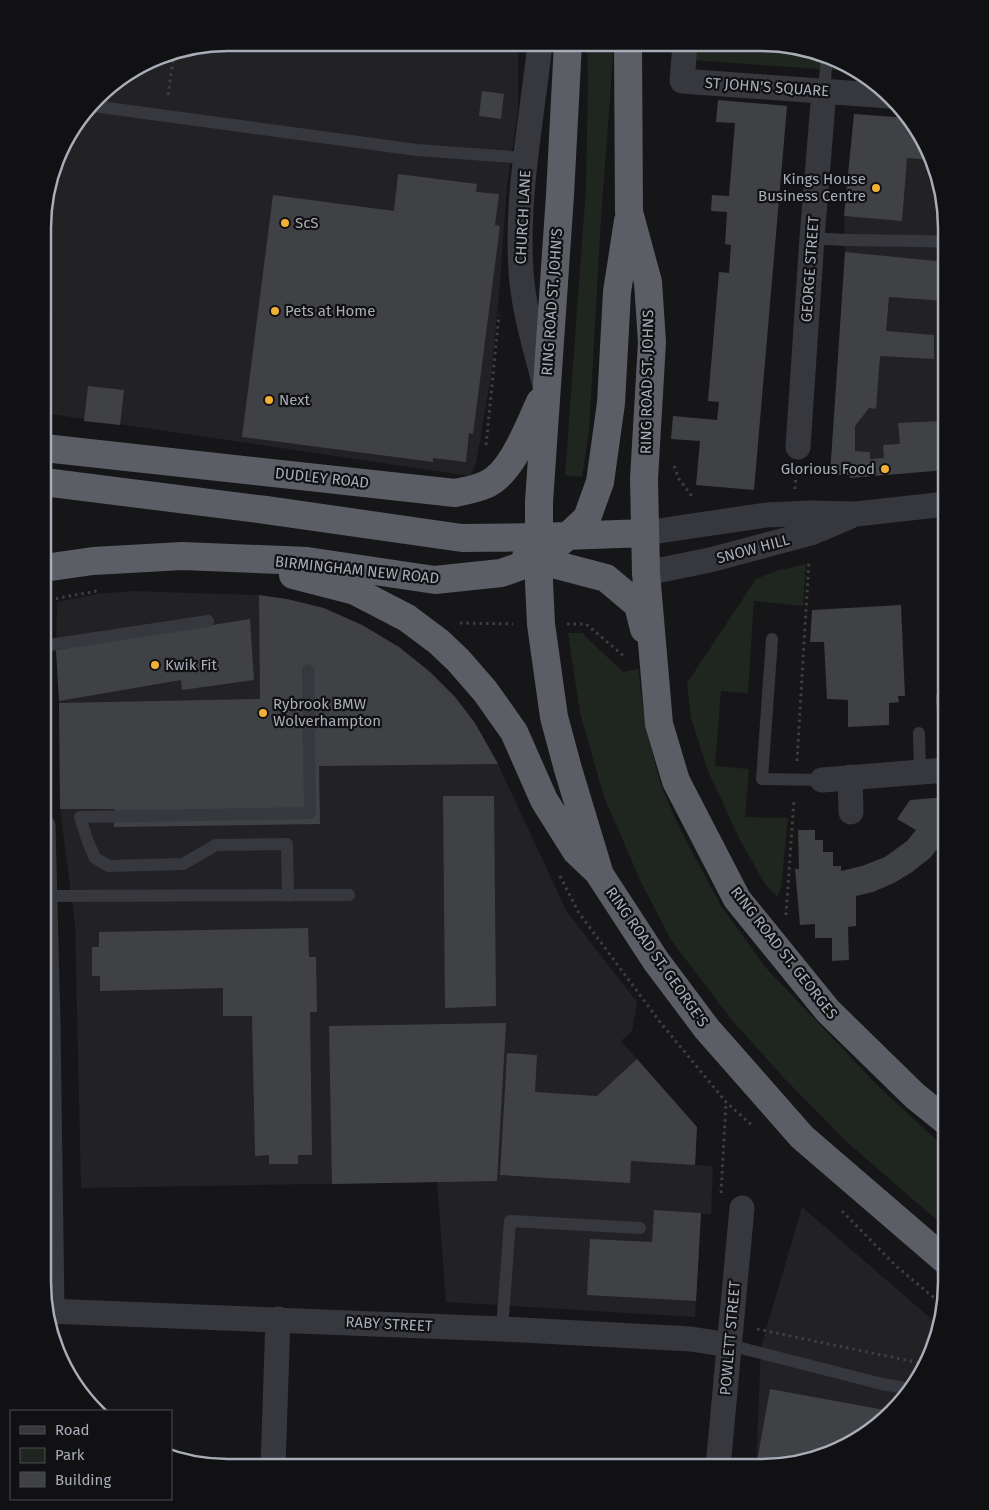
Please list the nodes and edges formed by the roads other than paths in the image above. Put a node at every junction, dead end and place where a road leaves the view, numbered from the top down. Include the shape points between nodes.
1 (539, 51) edge
2 (568, 51) edge
3 (628, 51) edge
4 (684, 51) edge
5 (826, 64) edge
6 (824, 91) junction
7 (877, 95) edge
8 (100, 107) edge
9 (526, 158) junction
10 (629, 212) junction
11 (812, 238) junction
12 (938, 241) edge
13 (546, 390) junction
14 (798, 447) dead end
15 (51, 449) edge
16 (51, 483) edge
17 (938, 505) edge
18 (856, 514) junction
19 (645, 533) junction
20 (569, 536) junction
21 (234, 560) junction
22 (539, 560) junction
23 (51, 567) edge
24 (646, 573) junction
25 (606, 578) junction
26 (208, 620) dead end
27 (772, 639) dead end
28 (51, 645) edge
29 (652, 653) junction
30 (308, 670) dead end
31 (918, 733) dead end
32 (938, 771) edge
33 (920, 772) junction
34 (850, 777) junction
35 (822, 780) joint
36 (852, 812) dead end
37 (600, 875) junction
38 (349, 895) dead end
39 (51, 896) edge
40 (288, 896) junction
41 (938, 1115) edge
42 (742, 1208) road end
43 (640, 1228) dead end
44 (938, 1254) edge
45 (54, 1311) edge
46 (278, 1319) junction
47 (502, 1329) junction
48 (730, 1334) junction
49 (902, 1387) edge
50 (273, 1459) edge
51 (719, 1459) edge

1 - 9 street, CHURCH LANE
2 - 13 highway, RING ROAD ST. JOHN'S
3 - 10 highway, RING ROAD ST. JOHNS
4 - 6 street, ST JOHN'S SQUARE via 682,81
5 - 6 lane
6 - 7 street, ST JOHN'S SQUARE
6 - 11 street, GEORGE STREET
8 - 9 lane via 417,150
9 - 13 street, CHURCH LANE via 520,228 521,273
10 - 19 highway, RING ROAD ST. JOHNS via 648,282 652,342 644,479
10 - 20 highway via 616,292 611,402 600,482 587,518
11 - 12 lane
11 - 14 street, GEORGE STREET
13 - 15 highway, DUDLEY ROAD via 505,469 486,485 455,493
13 - 22 highway, RING ROAD ST. JOHN'S
16 - 22 highway via 462,538
17 - 18 street, SNOW HILL
18 - 19 street, SNOW HILL via 766,515
18 - 24 street, SNOW HILL via 811,533
19 - 20 highway
19 - 24 highway, RING ROAD ST. JOHNS
20 - 22 highway
21 - 22 highway, BIRMINGHAM NEW ROAD via 307,562 436,580 501,573
21 - 23 highway via 182,556
21 - 37 highway via 356,591 407,618 439,642 479,685 514,732 544,800 576,851
22 - 25 highway
22 - 37 highway, RING ROAD ST. GEORGE'S via 540,624 554,718
24 - 25 highway
24 - 29 highway, RING ROAD ST. GEORGES
25 - 29 highway via 638,605
26 - 28 lane
27 - 35 lane via 762,779
29 - 41 highway, RING ROAD ST. GEORGES via 659,724 676,781 737,899 828,1012
30 - 40 lane via 310,813 80,817 95,858 109,866 183,864 216,845 287,844
31 - 33 lane
32 - 33 street
33 - 34 street
34 - 35 street
34 - 36 street
37 - 44 highway, RING ROAD ST. GEORGE'S via 656,961 707,1028 802,1137
38 - 40 lane
39 - 40 lane
42 - 48 street, POWLETT STREET
43 - 47 lane via 510,1221
45 - 46 street, RABY STREET
46 - 47 street, RABY STREET
46 - 50 street
47 - 48 street, RABY STREET via 691,1340
48 - 49 lane via 882,1384
48 - 51 street, POWLETT STREET

